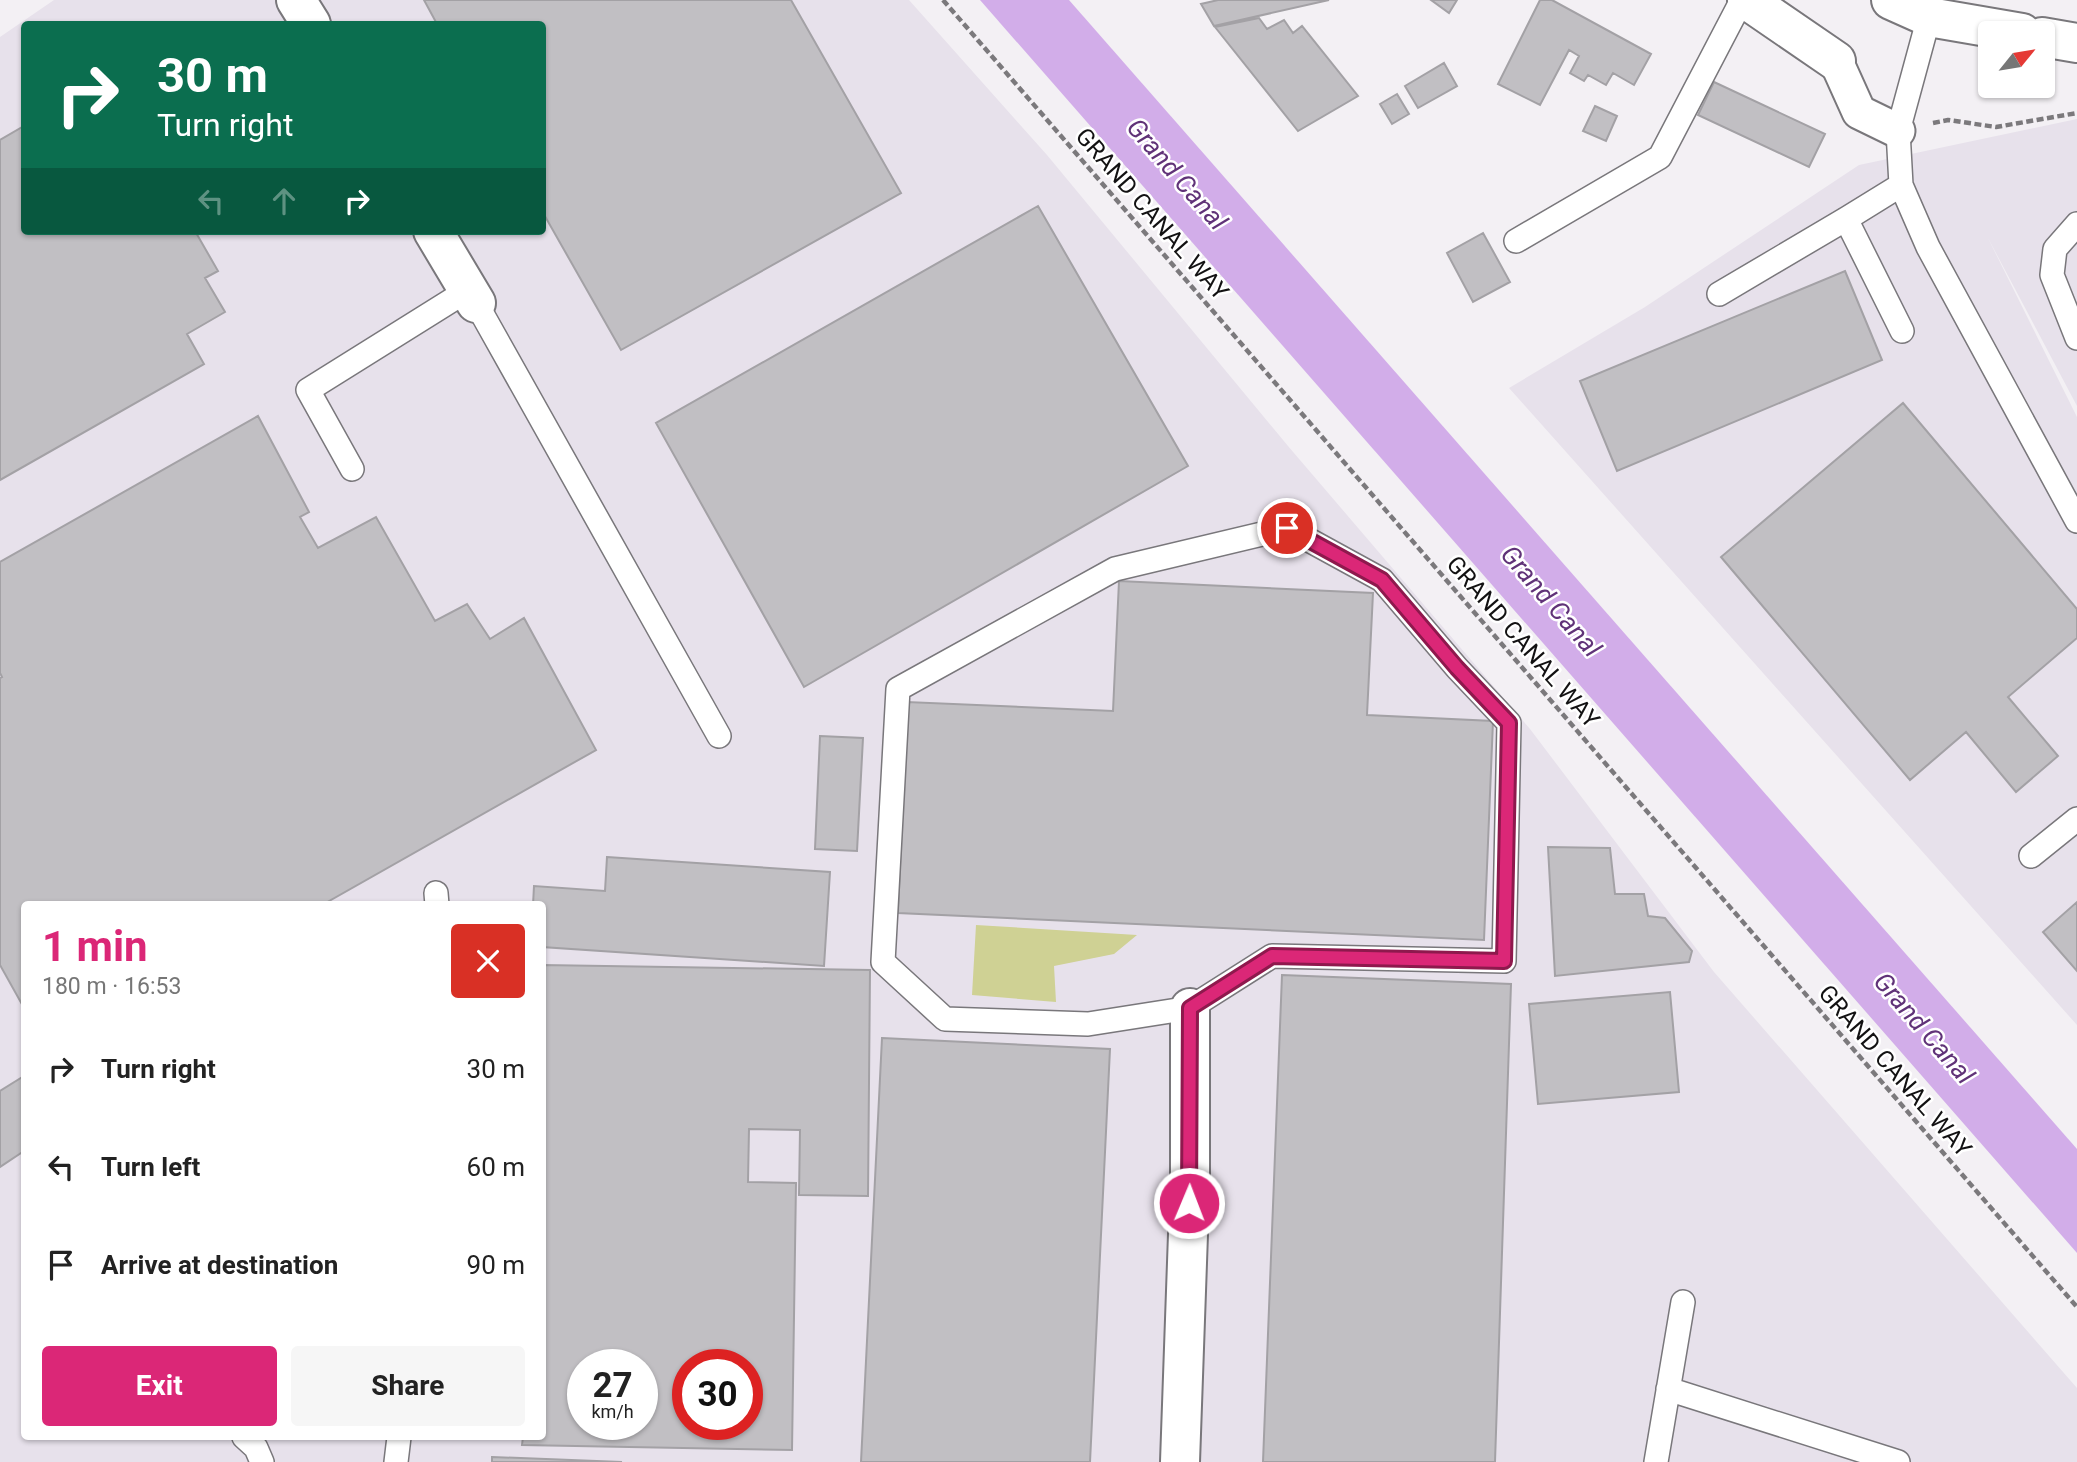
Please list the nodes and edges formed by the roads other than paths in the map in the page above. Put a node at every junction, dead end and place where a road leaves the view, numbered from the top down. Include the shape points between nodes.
1 (296, 0) edge
2 (1744, 0) edge
3 (1891, 0) edge
4 (1928, 17) junction
5 (309, 21) edge
6 (1978, 26) edge
7 (2055, 39) edge
8 (2077, 43) edge
9 (1836, 61) joint
10 (1898, 131) junction
11 (1901, 184) junction
12 (1846, 219) junction
13 (2077, 224) edge
14 (435, 235) edge
15 (1516, 241) dead end
16 (1719, 294) dead end
17 (472, 296) junction
18 (1902, 331) dead end
19 (2077, 338) edge
20 (352, 469) dead end
21 (2077, 522) edge
22 (719, 736) dead end
23 (2077, 819) edge
24 (2031, 856) dead end
25 (1190, 1008) junction
26 (1683, 1301) dead end
27 (1668, 1389) junction
28 (247, 1440) edge
29 (399, 1440) edge
30 (262, 1462) edge
31 (396, 1462) edge
32 (1180, 1462) edge
33 (1656, 1462) edge
34 (1898, 1462) edge

1 - 5 street
2 - 9 street
2 - 15 lane via 1660,157
3 - 4 street
4 - 6 street
4 - 10 lane
7 - 8 street
9 - 10 street via 1858,113
10 - 11 lane
11 - 12 lane
11 - 21 lane via 1927,247
12 - 16 lane
12 - 18 lane
13 - 19 lane via 2055,249 2052,275
14 - 17 street
17 - 20 lane via 309,390
17 - 22 lane
23 - 24 lane
25 - 25 lane via 1088,1024 945,1019 883,962 898,689 1115,569 1287,528 1382,580 1509,723 1504,961 1272,956
25 - 32 street via 1190,1177
26 - 27 lane
27 - 33 lane
27 - 34 lane
28 - 30 lane
29 - 31 lane

